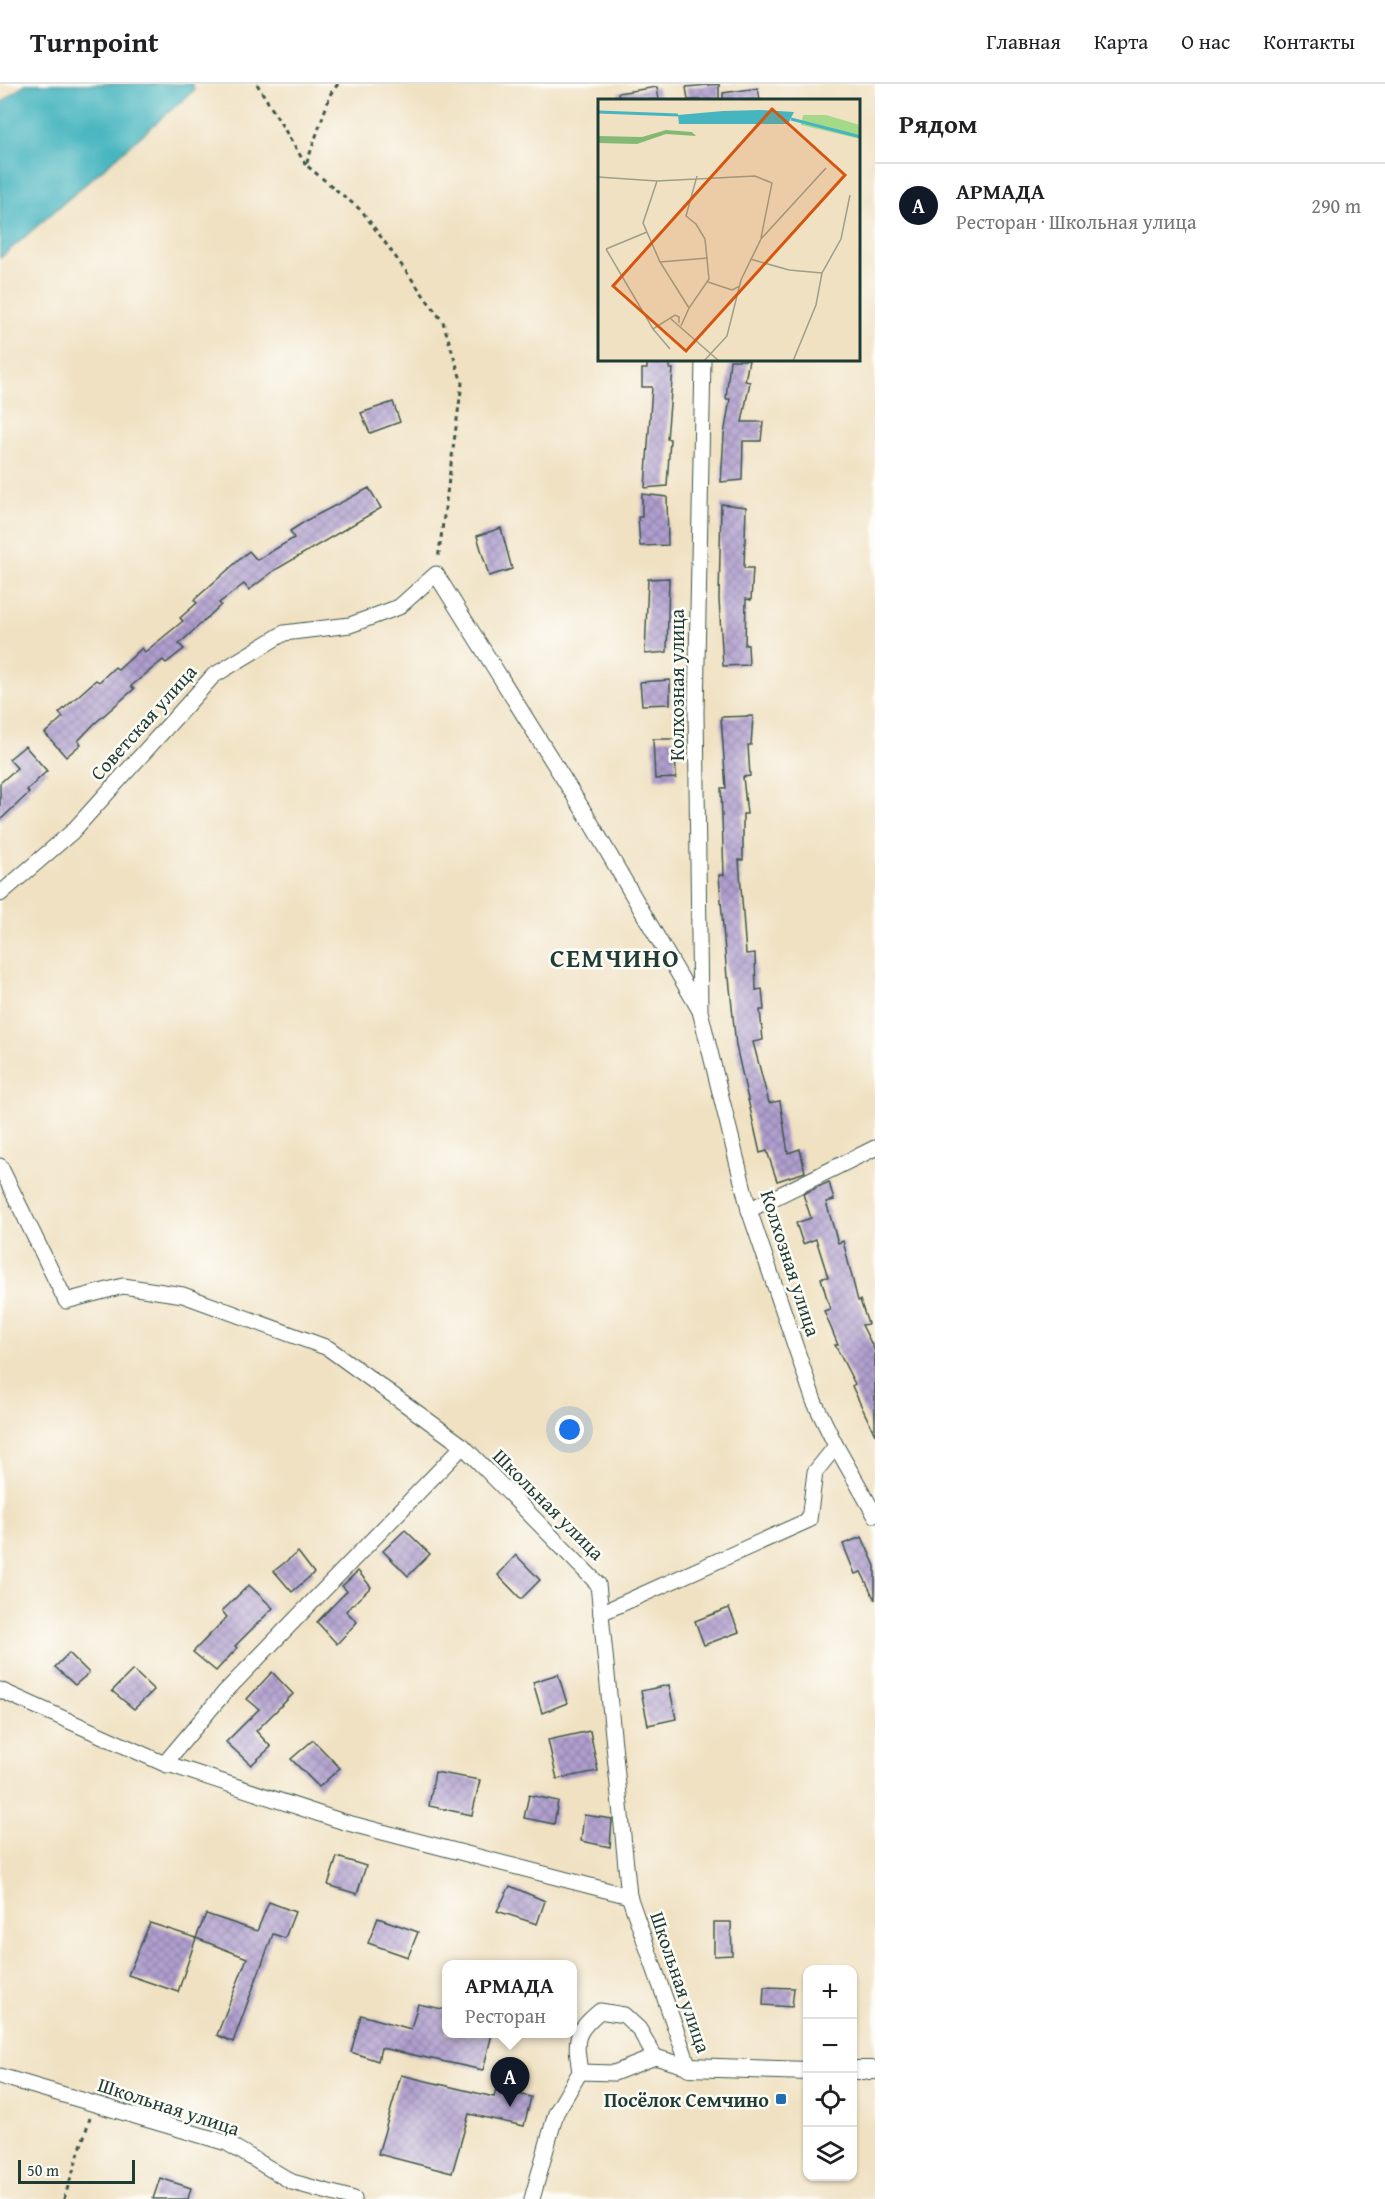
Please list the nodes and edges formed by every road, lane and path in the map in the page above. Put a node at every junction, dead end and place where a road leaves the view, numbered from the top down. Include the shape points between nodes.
1 (257, 84) edge
2 (338, 84) edge
3 (306, 165) junction
4 (703, 362) edge
5 (436, 574) junction
6 (0, 894) edge
7 (700, 1011) junction
8 (875, 1148) edge
9 (0, 1166) edge
10 (749, 1210) junction
11 (463, 1446) junction
12 (836, 1446) junction
13 (875, 1515) edge
14 (602, 1613) junction
15 (0, 1690) edge
16 (165, 1763) junction
17 (629, 1896) junction
18 (655, 2057) junction
19 (689, 2067) junction
20 (857, 2070) edge
21 (875, 2070) edge
22 (803, 2071) edge
23 (580, 2072) junction
24 (0, 2076) edge
25 (94, 2103) junction
26 (64, 2199) edge
27 (354, 2199) edge
28 (532, 2199) edge

1 - 3 path
2 - 3 path
3 - 5 path via 362,211 443,322 462,383
4 - 7 street, Колхозная улица via 696,712
5 - 6 street, Советская улица via 399,607 350,625 284,633 213,676 72,832
5 - 7 street, Колхозная улица via 588,818
7 - 10 street, Колхозная улица
8 - 10 street
9 - 11 street, Школьная улица via 66,1301 123,1286 183,1295 328,1348
10 - 12 street, Колхозная улица via 814,1401
11 - 14 street, Школьная улица via 598,1584
11 - 16 street via 224,1693
12 - 13 street, Колхозная улица
12 - 14 street via 815,1472 809,1520
14 - 17 street, Школьная улица
15 - 16 street
16 - 17 street via 344,1822
17 - 19 street, Школьная улица
18 - 19 street, Школьная улица
18 - 23 street via 614,2073
18 - 23 street via 639,2029 624,2015 600,2011 580,2028 576,2051
19 - 22 street
20 - 21 street
23 - 28 street via 556,2113
24 - 25 street, Школьная улица
25 - 26 path
25 - 27 street, Школьная улица via 227,2143 292,2182

